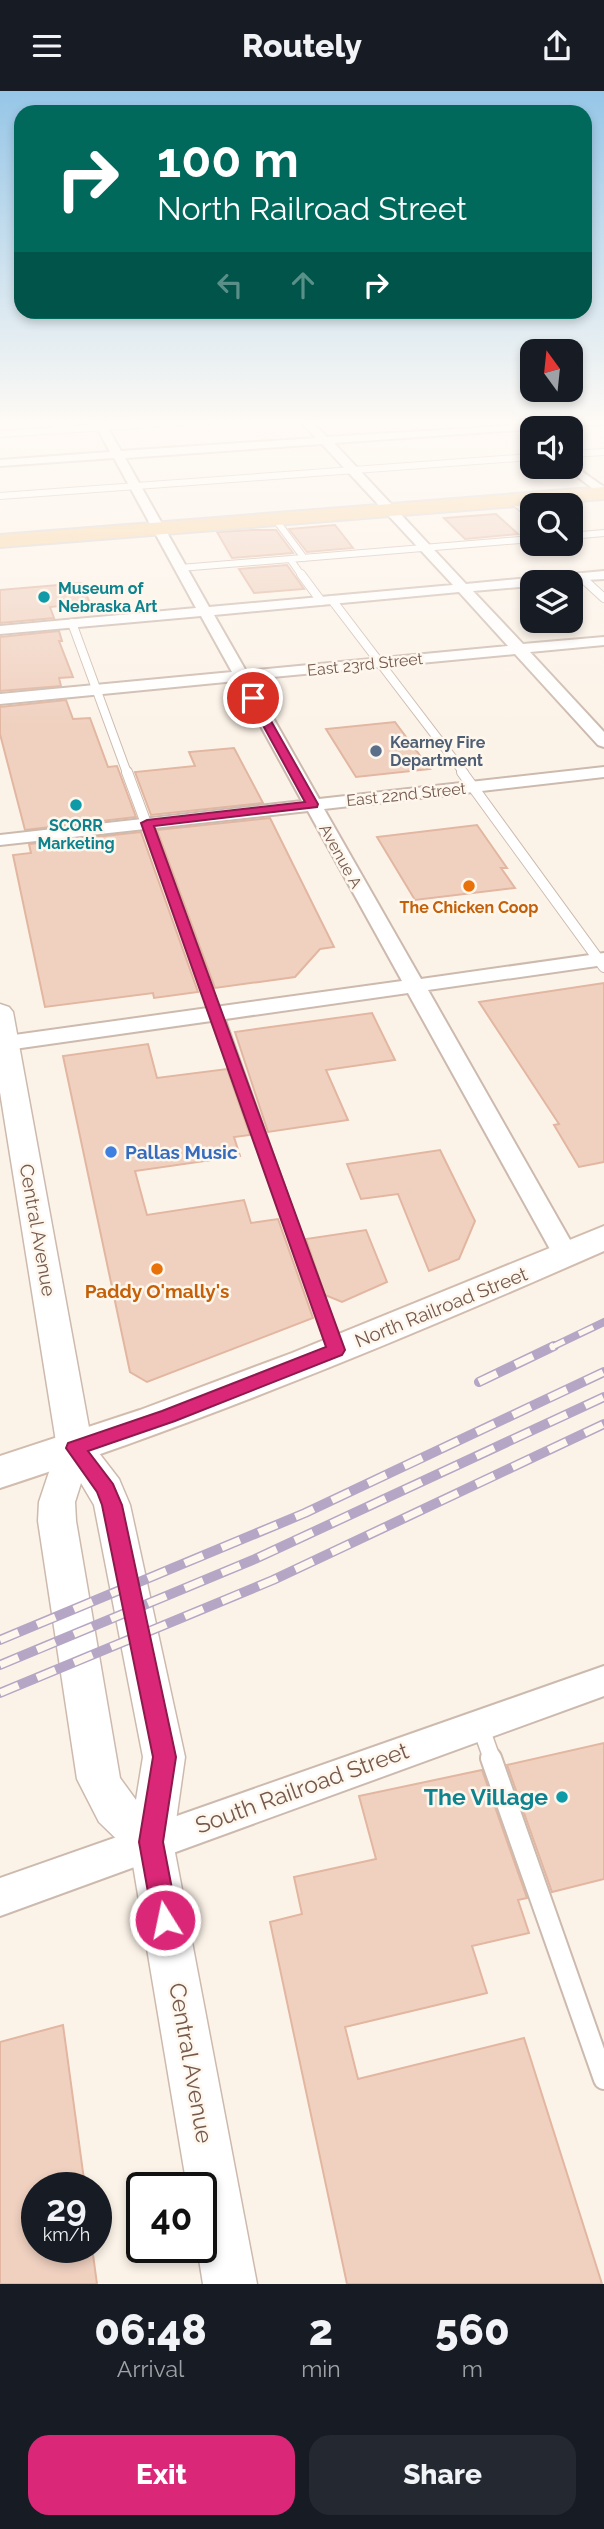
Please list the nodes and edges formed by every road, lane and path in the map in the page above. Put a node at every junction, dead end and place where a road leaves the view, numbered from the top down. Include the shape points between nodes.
1 (176, 522) edge
2 (195, 522) edge
3 (277, 522) edge
4 (403, 522) edge
5 (155, 524) junction
6 (0, 532) edge
7 (604, 533) edge
8 (583, 535) edge
9 (520, 540) edge
10 (0, 541) edge
11 (426, 548) junction
12 (304, 558) junction
13 (290, 559) junction
14 (180, 568) junction
15 (604, 575) edge
16 (583, 577) edge
17 (583, 579) edge
18 (520, 583) edge
19 (463, 588) junction
20 (604, 598) edge
21 (326, 600) junction
22 (204, 611) junction
23 (72, 623) junction
24 (0, 629) edge
25 (604, 641) edge
26 (519, 649) junction
27 (377, 663) junction
28 (241, 677) junction
29 (94, 691) junction
30 (0, 699) edge
31 (604, 742) edge
32 (604, 772) edge
33 (474, 787) junction
34 (313, 804) junction
35 (147, 823) junction
36 (0, 840) edge
37 (602, 962) edge
38 (414, 985) junction
39 (0, 1012) edge
40 (216, 1013) junction
41 (3, 1044) edge
42 (604, 1238) edge
43 (565, 1254) junction
44 (336, 1350) junction
45 (75, 1448) junction
46 (0, 1472) edge
47 (604, 1681) edge
48 (480, 1725) junction
49 (151, 1842) junction
50 (0, 1897) edge
51 (604, 2079) edge
52 (230, 2284) edge

1 - 5 main road
2 - 5 main road
3 - 12 lane
4 - 11 street
5 - 6 main road
5 - 10 main road
5 - 14 street, Avenue A
7 - 8 lane
9 - 11 lane
11 - 12 lane
11 - 19 street
12 - 13 lane
13 - 14 lane
13 - 21 lane
14 - 22 street, Avenue A
15 - 16 street
17 - 20 lane
18 - 19 street
19 - 21 street
19 - 26 street
21 - 22 street
21 - 27 lane
22 - 23 street
22 - 28 street, Avenue A
23 - 24 street
23 - 29 lane
25 - 26 street, East 23rd Street
26 - 27 street, East 23rd Street
26 - 31 street
27 - 28 street, East 23rd Street
27 - 33 lane
28 - 29 street, East 23rd Street
28 - 34 street, Avenue A
29 - 30 street, East 23rd Street
29 - 35 lane
32 - 33 street, East 22nd Street
33 - 34 street, East 22nd Street
33 - 37 lane
34 - 35 street, East 22nd Street
34 - 38 street, Avenue A
35 - 36 street, East 22nd Street
35 - 40 lane
37 - 38 street
38 - 40 street
38 - 43 street, Avenue A
39 - 41 street, Central Avenue
40 - 41 street
40 - 44 lane
41 - 45 street, Central Avenue
42 - 43 main road, North Railroad Street
43 - 44 main road, North Railroad Street
44 - 45 main road, North Railroad Street
45 - 46 main road, North Railroad Street
45 - 49 street, Central Avenue via 106,1489 112,1505 164,1757
45 - 49 street, Central Avenue via 57,1502 57,1521 99,1779 120,1818
47 - 48 street, South Railroad Street
48 - 49 street, South Railroad Street
48 - 51 lane
49 - 50 street, South Railroad Street
49 - 52 street, Central Avenue

